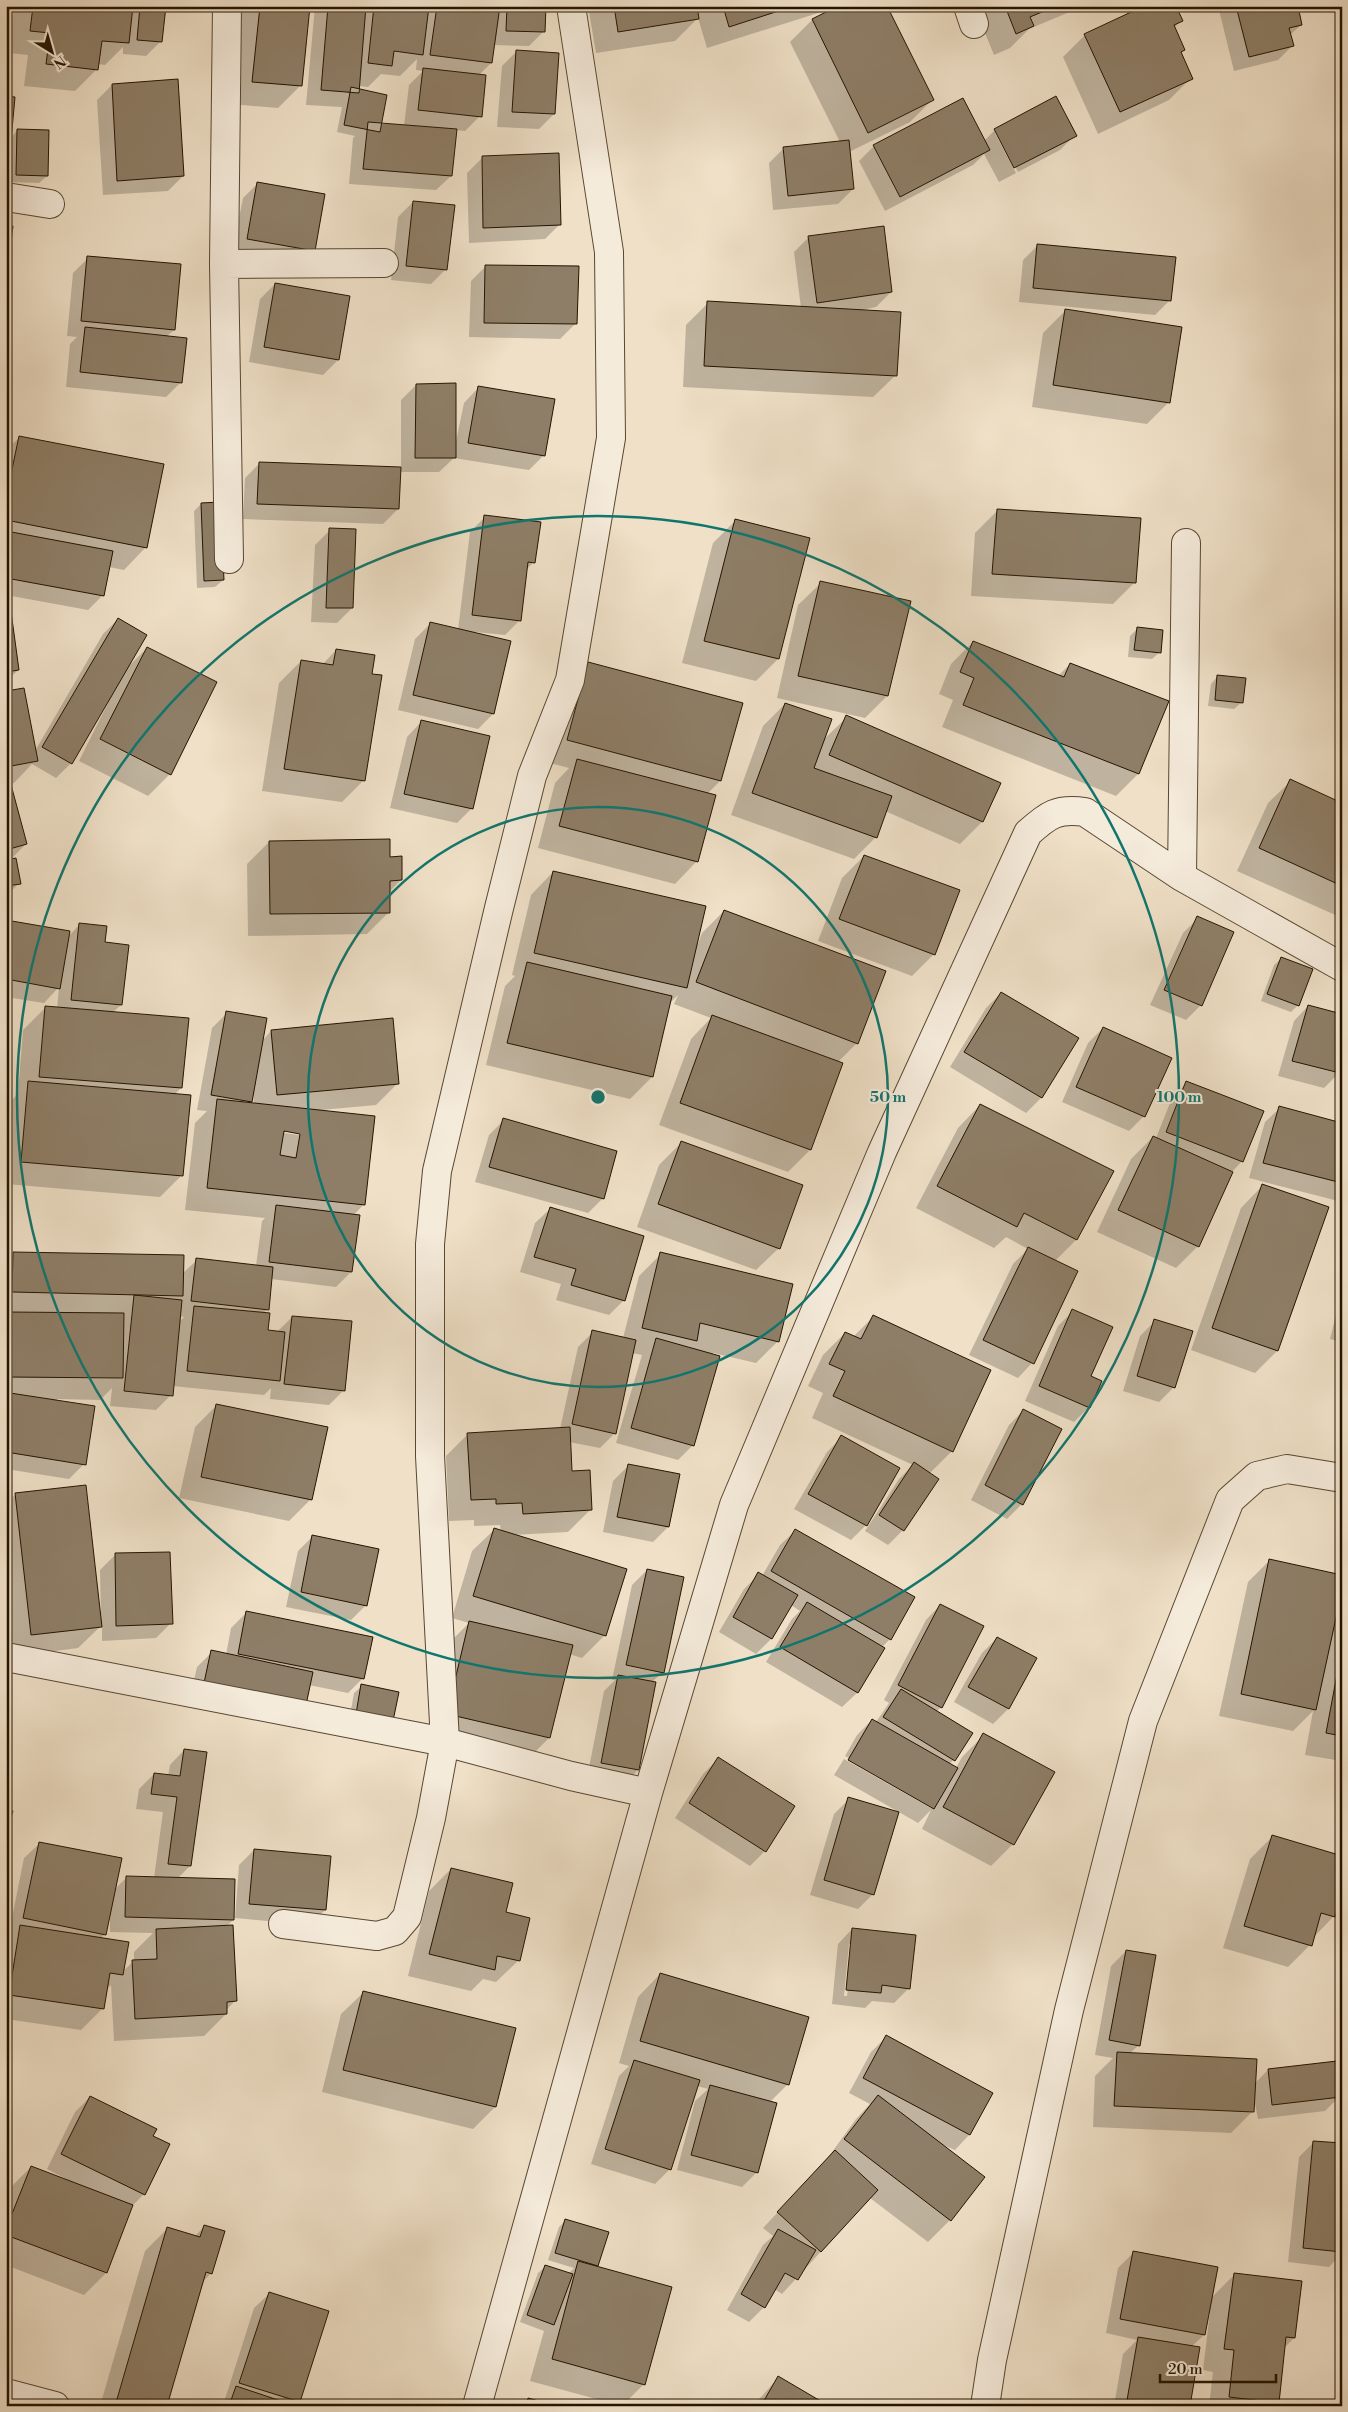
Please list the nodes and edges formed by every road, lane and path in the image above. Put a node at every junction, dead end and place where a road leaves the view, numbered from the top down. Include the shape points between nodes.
1 (227, 6) edge
2 (571, 6) edge
3 (6, 197) edge
4 (50, 204) dead end
5 (384, 263) dead end
6 (224, 264) junction
7 (1186, 543) dead end
8 (229, 559) dead end
9 (1182, 877) junction
10 (1342, 967) edge
11 (1342, 1478) edge
12 (6, 1658) edge
13 (445, 1742) junction
14 (648, 1792) junction
15 (283, 1924) dead end
16 (6, 2393) edge
17 (55, 2406) edge
18 (477, 2406) edge
19 (985, 2406) edge

1 - 6 street
2 - 13 street via 609,252 611,438 570,680 532,776 437,1171 430,1244 430,1456
3 - 4 street
5 - 6 street
6 - 8 street
7 - 9 street
9 - 10 street
9 - 14 street via 1085,812 1068,810 1047,816 1028,833 882,1152 734,1505
11 - 19 street via 1287,1469 1257,1476 1230,1500 1143,1722 1067,2020 992,2360
12 - 13 street
13 - 14 street via 571,1776
13 - 15 street via 407,1917 394,1931 377,1936
14 - 18 street
16 - 17 street

